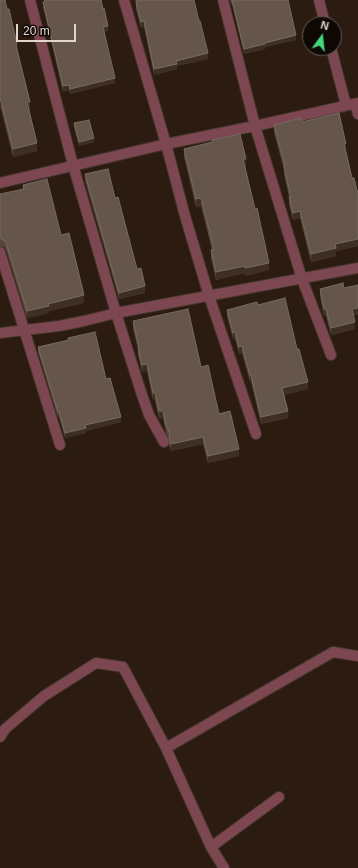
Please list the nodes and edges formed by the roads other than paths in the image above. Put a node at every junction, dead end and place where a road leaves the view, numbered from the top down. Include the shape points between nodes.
1 (30, 0) edge
2 (124, 0) edge
3 (223, 0) edge
4 (319, 0) edge
5 (323, 16) edge
6 (334, 56) edge
7 (353, 104) edge
8 (358, 114) edge
9 (255, 126) junction
10 (166, 144) junction
11 (73, 166) junction
12 (0, 183) edge
13 (0, 252) edge
14 (358, 268) edge
15 (302, 279) junction
16 (209, 296) junction
17 (116, 313) junction
18 (24, 330) junction
19 (0, 333) edge
20 (330, 355) dead end
21 (256, 434) dead end
22 (164, 442) dead end
23 (60, 445) dead end
24 (358, 656) edge
25 (0, 737) edge
26 (166, 748) junction
27 (279, 797) dead end
28 (211, 847) junction
29 (224, 868) edge

1 - 11 street
2 - 10 street
3 - 9 street
4 - 5 street
6 - 7 street
7 - 8 street
7 - 9 street
9 - 10 street
9 - 15 street
10 - 11 street
10 - 16 street
11 - 12 street
11 - 17 street
13 - 18 street
14 - 15 street
15 - 16 street
15 - 20 street
16 - 17 street
16 - 21 street
17 - 18 street
17 - 22 street via 149,415
18 - 19 street
18 - 23 street
24 - 26 street via 333,652
25 - 26 street via 5,729 44,696 96,663 124,667
26 - 28 street
27 - 28 street
28 - 29 street

